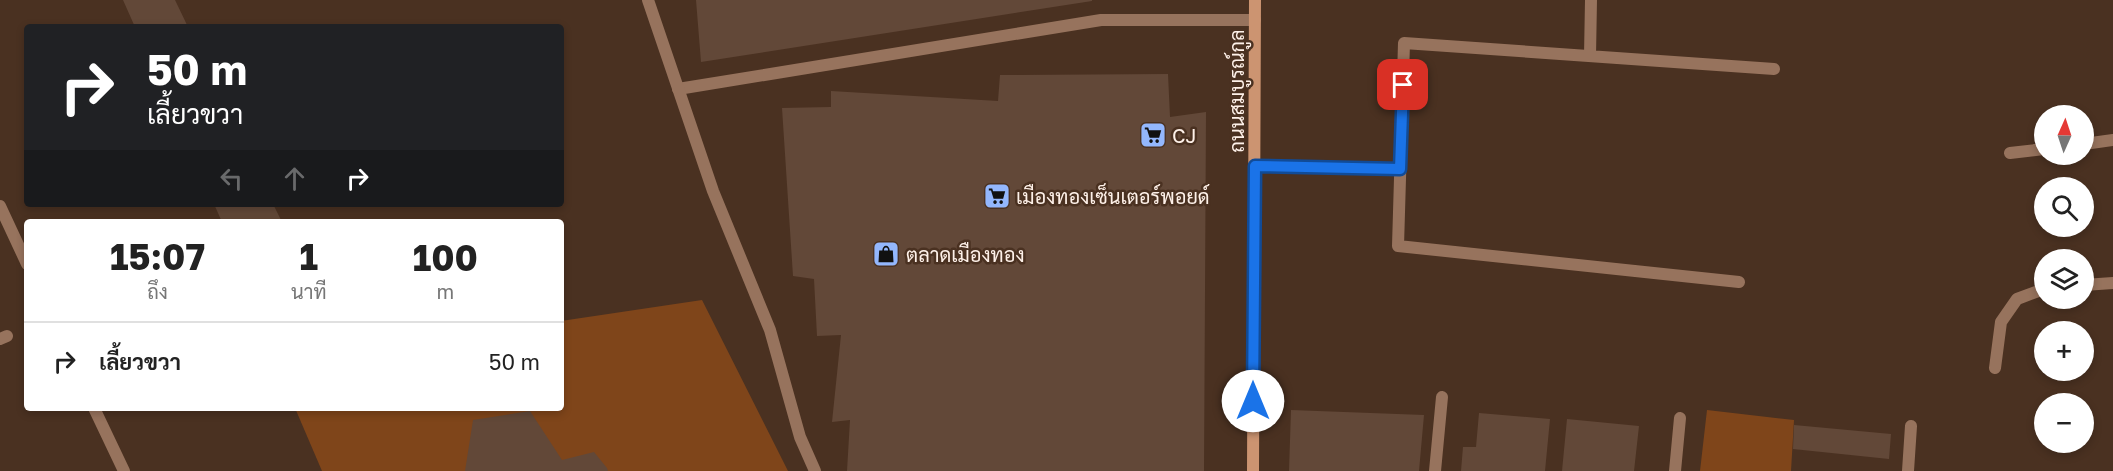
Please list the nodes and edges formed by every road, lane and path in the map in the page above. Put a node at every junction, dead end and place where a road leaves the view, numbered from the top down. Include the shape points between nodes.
1 (648, 0) edge
2 (1255, 0) edge
3 (1591, 0) edge
4 (1256, 20) junction
5 (1590, 56) junction
6 (1774, 69) dead end
7 (678, 89) junction
8 (2113, 140) edge
9 (2094, 143) edge
10 (2034, 150) edge
11 (2010, 153) dead end
12 (1255, 166) junction
13 (1400, 169) junction
14 (0, 206) edge
15 (24, 258) edge
16 (1739, 282) dead end
17 (2113, 282) edge
18 (2094, 284) edge
19 (2034, 293) edge
20 (1995, 368) dead end
21 (1442, 397) dead end
22 (95, 411) edge
23 (1680, 418) dead end
24 (1911, 426) dead end
25 (124, 471) edge
26 (815, 471) edge
27 (1253, 471) edge
28 (1436, 471) edge
29 (1676, 471) edge
30 (1908, 471) edge

1 - 7 street
2 - 4 street, ถนนสมบูรณ์กูล
3 - 5 street
4 - 7 street via 1101,20
4 - 12 street, ถนนสมบูรณ์กูล
5 - 6 street
5 - 13 street via 1404,43
7 - 26 street via 713,191 770,330 800,437
8 - 9 street
10 - 11 street
12 - 13 street
12 - 27 street, ถนนสมบูรณ์กูล
13 - 16 street via 1398,246
14 - 15 street
17 - 18 street
19 - 20 street via 2017,299 2001,322
21 - 28 street
22 - 25 street
23 - 29 street
24 - 30 street

